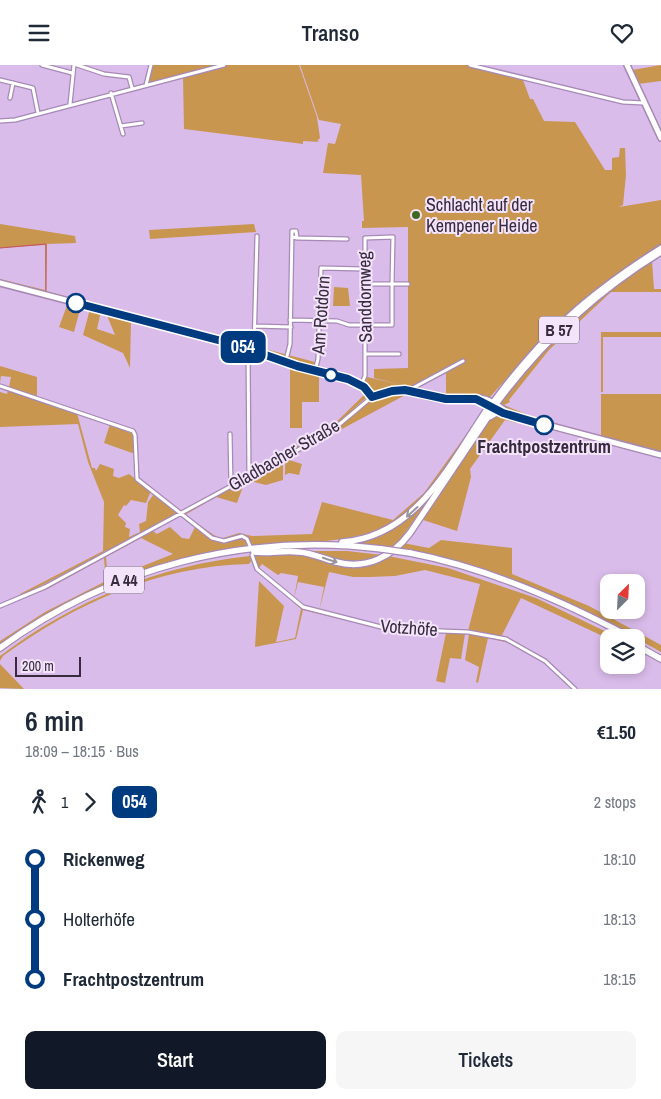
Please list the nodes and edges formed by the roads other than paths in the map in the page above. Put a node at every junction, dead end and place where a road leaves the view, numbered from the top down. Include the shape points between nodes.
1 (42, 65) edge
2 (76, 65) edge
3 (151, 65) edge
4 (224, 65) edge
5 (470, 65) edge
6 (627, 65) edge
7 (72, 73) junction
8 (0, 80) edge
9 (13, 83) junction
10 (146, 85) junction
11 (132, 88) junction
12 (111, 93) junction
13 (10, 98) dead end
14 (644, 103) junction
15 (70, 104) junction
16 (38, 113) junction
17 (0, 121) edge
18 (142, 123) dead end
19 (121, 126) junction
20 (123, 134) dead end
21 (661, 138) edge
22 (257, 236) dead end
23 (347, 239) dead end
24 (661, 248) edge
25 (661, 252) edge
26 (364, 269) junction
27 (0, 283) edge
28 (365, 284) junction
29 (392, 284) junction
30 (408, 284) dead end
31 (290, 320) junction
32 (320, 321) junction
33 (365, 325) junction
34 (255, 326) junction
35 (291, 327) junction
36 (248, 348) junction
37 (254, 348) dead end
38 (366, 354) junction
39 (399, 354) dead end
40 (288, 355) dead end
41 (463, 361) dead end
42 (315, 371) junction
43 (362, 385) junction
44 (0, 386) edge
45 (409, 390) junction
46 (502, 390) junction
47 (372, 397) junction
48 (479, 397) junction
49 (466, 398) junction
50 (493, 405) junction
51 (503, 413) junction
52 (512, 415) junction
53 (486, 420) junction
54 (230, 434) dead end
55 (661, 455) edge
56 (249, 476) junction
57 (231, 486) junction
58 (182, 513) junction
59 (302, 544) junction
60 (250, 546) dead end
61 (381, 550) junction
62 (253, 553) junction
63 (409, 555) junction
64 (0, 606) edge
65 (606, 629) edge
66 (614, 629) edge
67 (645, 646) edge
68 (0, 648) edge
69 (645, 650) edge
70 (0, 653) edge
71 (661, 655) edge
72 (661, 659) edge
73 (575, 689) edge

1 - 7 street
2 - 7 street
2 - 11 street via 104,74 129,77
3 - 10 street
4 - 10 street
5 - 14 street via 623,102
6 - 14 main road
7 - 15 street
8 - 9 street
9 - 13 street
9 - 16 street via 33,88
10 - 11 street
11 - 12 street
12 - 15 street
12 - 19 street
14 - 21 main road
15 - 16 street
16 - 17 street
18 - 19 street
19 - 20 street
22 - 34 street
23 - 31 street via 294,237
24 - 46 main road, B 57 via 607,284 562,320
25 - 50 main road, B 57 via 610,287 565,324
26 - 28 street, Sanddornweg
26 - 29 street, Sanddornweg via 364,238 393,237
26 - 32 street, Am Rotdorn via 321,269
27 - 36 main road
28 - 29 street
28 - 33 street, Sanddornweg
29 - 30 street
29 - 33 street via 392,325
31 - 32 street
31 - 35 street
32 - 33 street
32 - 42 street, Am Rotdorn
33 - 38 street, Sanddornweg
34 - 35 street
34 - 37 street
35 - 40 street
36 - 42 main road
36 - 56 street
38 - 39 street, Sanddornweg
38 - 43 street, Sanddornweg
41 - 45 street, Gladbacher Straße
42 - 43 main road
43 - 47 main road
44 - 58 street via 133,431 138,479
45 - 47 main road, Gladbacher Straße
45 - 49 main road via 446,399
46 - 48 main road via 488,398
46 - 50 main road, B 57
47 - 56 street, Gladbacher Straße via 329,433
48 - 49 main road
48 - 50 main road
49 - 50 main road
50 - 51 main road
50 - 52 main road
50 - 53 highway
50 -> 59 highway via 431,491 406,518 388,529 360,539
51 - 52 main road
51 - 53 highway via 494,414
52 - 55 main road
62 -> 53 highway via 298,551 350,564 386,556 406,539
54 - 57 street
56 - 57 street, Gladbacher Straße
57 - 58 street, Gladbacher Straße
58 - 60 street via 214,539 225,541 242,535
58 - 64 street, Gladbacher Straße via 45,587
59 - 61 highway, A 44
59 - 68 highway, A 44 via 229,551 188,559 140,574 66,606
61 - 62 highway, A 44 via 318,548
61 - 63 highway, A 44, bridge
62 - 70 highway, A 44 via 190,563 120,585 53,618
62 - 73 street, Votzhöfe via 257,569 302,607 389,629 468,633 506,639 544,661
63 - 65 highway, A 44 via 511,586
63 - 66 highway, A 44 via 464,566 515,583
67 - 71 highway
69 - 72 highway

